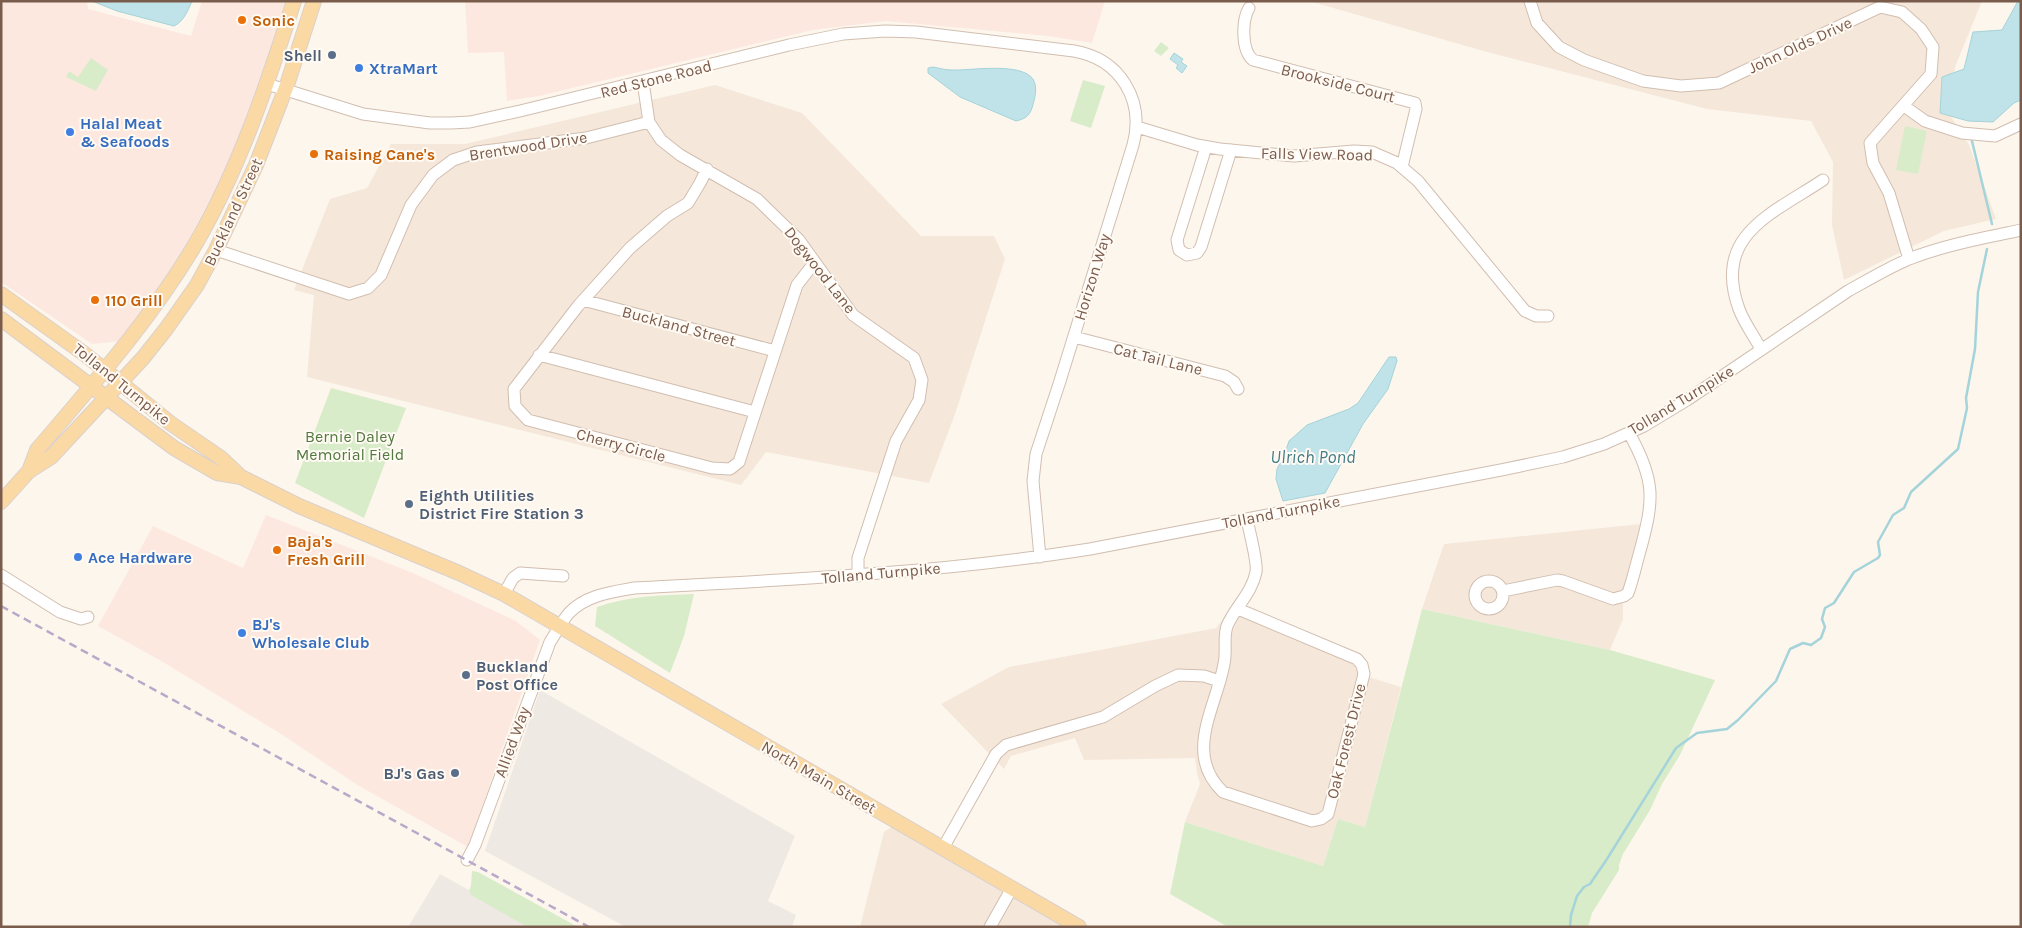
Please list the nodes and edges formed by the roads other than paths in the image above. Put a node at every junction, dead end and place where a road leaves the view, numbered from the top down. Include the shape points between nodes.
1 (294, 1) edge
2 (314, 1) edge
3 (1530, 1) edge
4 (1249, 8) dead end
5 (1050, 48) joint
6 (643, 82) junction
7 (267, 84) junction
8 (285, 90) junction
9 (1904, 106) junction
10 (649, 122) junction
11 (2021, 124) edge
12 (1137, 127) junction
13 (1206, 147) junction
14 (1231, 150) junction
15 (1402, 167) junction
16 (707, 169) junction
17 (1823, 180) dead end
18 (2021, 230) edge
19 (216, 250) junction
20 (1909, 259) junction
21 (815, 262) junction
22 (1, 294) edge
23 (583, 300) junction
24 (1548, 316) dead end
25 (1, 319) edge
26 (1074, 337) junction
27 (1761, 349) junction
28 (775, 351) junction
29 (539, 355) junction
30 (105, 370) junction
31 (121, 383) junction
32 (92, 386) junction
33 (1238, 389) dead end
34 (107, 398) junction
35 (755, 412) junction
36 (1629, 432) junction
37 (29, 471) junction
38 (241, 478) junction
39 (1, 502) edge
40 (1247, 519) junction
41 (1040, 557) junction
42 (1, 575) edge
43 (563, 576) dead end
44 (858, 576) junction
45 (1503, 591) dead end
46 (504, 594) junction
47 (1238, 609) junction
48 (88, 617) dead end
49 (561, 626) junction
50 (1220, 681) junction
51 (943, 848) junction
52 (467, 860) dead end
53 (1012, 888) junction
54 (990, 927) edge
55 (1079, 927) edge

1 - 7 main road, Buckland Street
2 - 8 main road, Buckland Street
3 - 9 street, John Olds Drive via 1537,23 1559,47 1584,60 1643,81 1681,86 1719,83 1880,7 1902,12 1921,29 1933,47 1931,74
4 - 15 street, Brookside Court via 1244,29 1247,53 1253,60 1416,104
5 - 6 street, Red Stone Road via 885,31 789,45
5 - 12 street, Horizon Way via 1091,55 1116,71 1132,95
6 - 8 street, Red Stone Road via 470,122 451,123 372,116
6 - 10 street, Dogwood Lane
7 - 8 street, Red Stone Road
7 - 30 main road, Buckland Street via 239,157 204,228 161,296
8 - 19 main road, Buckland Street via 256,165
9 - 11 street via 1925,121 1962,133 1995,136
9 - 20 street, John Olds Drive via 1870,143 1873,163 1890,193
10 - 16 street, Dogwood Lane via 662,140 680,155
10 - 19 street, Brentwood Drive via 586,138 478,152 453,160 432,175 411,205 381,275 368,288 349,294
12 - 13 street, Falls View Road
12 - 26 street, Horizon Way
13 - 14 street, Falls View Road
13 - 14 street via 1177,240 1179,250 1188,255 1197,253 1201,247
14 - 15 street, Falls View Road via 1294,156 1364,151 1383,156
15 - 24 street, Falls View Road via 1423,187 1523,309 1535,316
16 - 21 street, Dogwood Lane via 757,199 800,240
16 - 23 street, Cherry Circle via 688,202 630,248
17 - 27 street via 1752,228 1737,251 1731,277 1735,296 1739,311
18 - 20 street, Tolland Turnpike
19 - 31 main road, Buckland Street via 171,323
20 - 27 street, Tolland Turnpike via 1848,291
21 - 28 street, Cherry Circle via 797,285
21 - 44 street, Dogwood Lane via 853,314 914,358 922,380 919,400 896,441 887,468 858,558
22 - 30 main road, Tolland Turnpike
23 - 28 street, Buckland Street
23 - 29 street, Cherry Circle
25 - 32 main road, Tolland Turnpike
26 - 33 street, Cat Tail Lane via 1225,376
26 - 41 street, Horizon Way via 1034,464
27 - 36 street, Tolland Turnpike via 1687,400
28 - 35 street, Cherry Circle
29 - 35 street
29 - 35 street, Cherry Circle via 514,389 515,406 528,420 565,430 712,468 730,469 739,462
30 - 31 main road, Tolland Turnpike
30 - 32 main road, Buckland Street
31 - 34 main road, Buckland Street
31 - 38 main road, Tolland Turnpike via 170,423 221,458
32 - 34 main road, Tolland Turnpike
32 - 37 main road, Buckland Street via 37,450
34 - 37 main road, Buckland Street via 51,457
34 - 38 main road, Tolland Turnpike via 200,463 217,472
36 - 40 street, Tolland Turnpike via 1563,457
36 - 45 street via 1646,468 1651,496 1647,526 1628,592 1614,599 1556,580
37 - 39 main road
38 - 46 main road, Tolland Turnpike
40 - 41 street, Tolland Turnpike
40 - 47 street, Oak Forest Drive via 1256,571
41 - 44 street, Tolland Turnpike
42 - 48 street via 60,612 81,619
43 - 46 street via 520,574 513,578
44 - 49 street, Tolland Turnpike via 634,588 585,600 569,613
46 - 49 main road, Tolland Turnpike
47 - 50 street, Oak Forest Drive via 1228,626
47 - 50 street, Oak Forest Drive via 1357,659 1362,665 1364,674 1328,814 1321,820 1312,821 1224,792 1213,782 1205,767 1204,743 1207,721
49 - 51 main road, North Main Street
49 - 52 street, Allied Way via 550,642
50 - 51 street via 1204,676 1178,675 1103,717 1006,745 996,754
51 - 53 main road, North Main Street
53 - 54 street
53 - 55 main road, North Main Street

